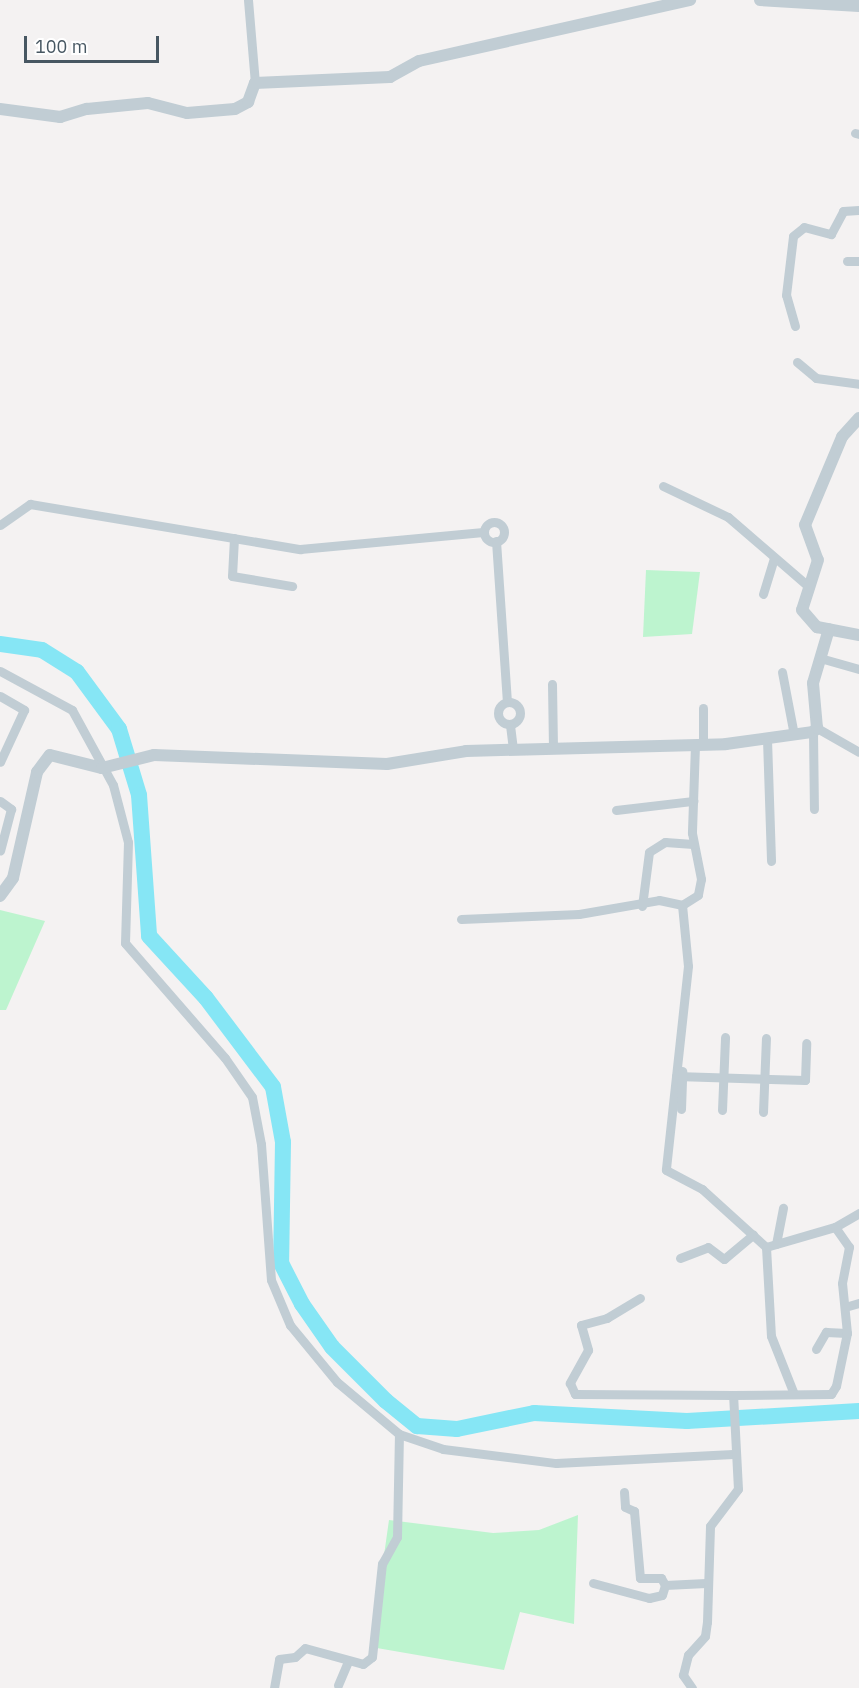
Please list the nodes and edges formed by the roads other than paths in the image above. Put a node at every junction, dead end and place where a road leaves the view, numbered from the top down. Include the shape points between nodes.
1 (248, 0) edge
2 (690, 0) edge
3 (760, 0) edge
4 (787, 1) edge
5 (859, 6) edge
6 (255, 83) junction
7 (0, 109) edge
8 (859, 210) edge
9 (847, 261) dead end
10 (859, 261) edge
11 (795, 326) dead end
12 (797, 362) dead end
13 (859, 384) edge
14 (859, 418) edge
15 (663, 486) dead end
16 (0, 525) edge
17 (483, 532) junction
18 (234, 538) junction
19 (496, 542) junction
20 (774, 559) junction
21 (292, 586) dead end
22 (808, 586) junction
23 (763, 594) dead end
24 (829, 629) junction
25 (859, 635) edge
26 (820, 658) junction
27 (859, 669) edge
28 (0, 671) edge
29 (782, 672) dead end
30 (552, 684) dead end
31 (0, 696) edge
32 (507, 702) junction
33 (703, 708) dead end
34 (510, 724) junction
35 (815, 730) junction
36 (794, 735) junction
37 (767, 740) junction
38 (699, 745) junction
39 (553, 748) junction
40 (513, 749) junction
41 (859, 752) edge
42 (0, 762) edge
43 (104, 768) junction
44 (0, 801) edge
45 (693, 801) junction
46 (814, 808) dead end
47 (616, 810) dead end
48 (693, 844) junction
49 (1, 845) edge
50 (771, 861) dead end
51 (0, 896) edge
52 (682, 905) junction
53 (642, 906) junction
54 (460, 919) dead end
55 (684, 1033) dead end
56 (724, 1037) dead end
57 (766, 1038) dead end
58 (806, 1043) dead end
59 (679, 1076) junction
60 (723, 1078) junction
61 (764, 1079) junction
62 (681, 1109) dead end
63 (722, 1110) dead end
64 (763, 1112) dead end
65 (783, 1208) dead end
66 (859, 1213) edge
67 (835, 1227) junction
68 (753, 1235) junction
69 (776, 1244) junction
70 (766, 1247) junction
71 (680, 1258) dead end
72 (640, 1298) dead end
73 (859, 1303) edge
74 (845, 1307) junction
75 (847, 1333) junction
76 (816, 1349) dead end
77 (794, 1394) junction
78 (733, 1395) junction
79 (399, 1434) junction
80 (733, 1454) junction
81 (624, 1492) dead end
82 (593, 1582) dead end
83 (706, 1583) junction
84 (665, 1585) junction
85 (348, 1661) junction
86 (338, 1685) dead end
87 (274, 1688) edge
88 (692, 1688) edge

1 - 6 street
2 - 6 street via 419,61 390,77
3 - 4 street
4 - 5 street
6 - 7 street via 242,107 201,113 148,103 87,109 64,117
8 - 11 street via 843,211 831,234 804,227 793,236 786,286
9 - 10 street
12 - 13 street via 816,378
14 - 22 street via 842,437 805,525 818,560
15 - 20 street via 728,517
16 - 18 street via 30,504
17 - 18 street via 300,549
17 - 19 street
17 - 19 street via 488,523 498,522 504,534
18 - 21 street via 232,576
19 - 32 street
20 - 22 street
20 - 23 street
22 - 24 street via 803,614 809,624
24 - 25 street
24 - 26 street
26 - 27 street
26 - 35 street via 813,683
28 - 43 street via 72,710
29 - 36 street
30 - 39 street
31 - 42 street via 23,708
32 - 34 street via 498,713 500,720
32 - 34 street via 515,704 520,714
33 - 38 street
34 - 40 street
35 - 36 street
35 - 41 street
35 - 46 street
36 - 37 street
37 - 38 street
37 - 50 street
38 - 39 street
38 - 45 street
39 - 40 street
40 - 43 street via 449,752 375,764 152,755
43 - 51 street via 55,755 42,760 13,878
43 - 79 street via 120,802 126,827 128,949 225,1058 252,1096 261,1144 268,1262 282,1311 337,1382
44 - 49 street via 11,809
45 - 47 street
45 - 48 street
48 - 52 street via 700,891
48 - 53 street via 665,843 649,852
52 - 53 street via 667,899
52 - 59 street via 688,966
53 - 54 street via 545,917
55 - 59 street
56 - 60 street
57 - 61 street
58 - 61 street via 805,1080
59 - 60 street
59 - 62 street
59 - 68 street via 667,1172 702,1189
60 - 61 street
60 - 63 street
61 - 64 street
65 - 69 street
66 - 67 street
67 - 69 street
67 - 74 street via 849,1247 842,1283
68 - 70 street
68 - 71 street via 723,1259 708,1247
69 - 70 street
70 - 77 street via 771,1336
72 - 78 street via 607,1318 581,1326 588,1357 570,1383 576,1394
73 - 74 street
74 - 75 street
75 - 76 street via 826,1332
75 - 77 street via 831,1394
77 - 78 street
78 - 80 street
79 - 80 street via 443,1449 526,1462
79 - 85 street via 397,1537 382,1564 373,1654 364,1664
80 - 83 street via 738,1489 714,1516
81 - 84 street via 626,1507 634,1511 640,1578 661,1578
82 - 84 street via 649,1598 662,1595
83 - 84 street
83 - 88 street via 705,1636 688,1655 683,1679
85 - 86 street
85 - 87 street via 305,1648 295,1657 279,1659

